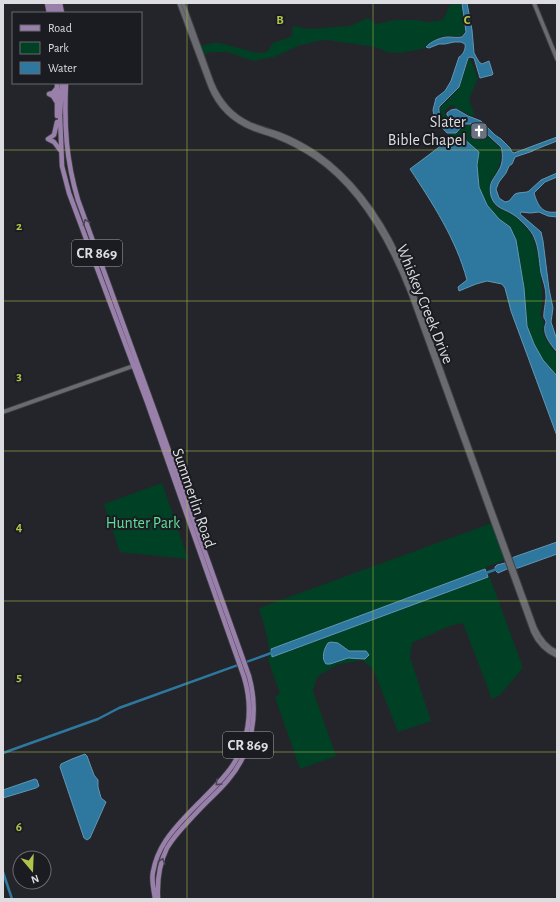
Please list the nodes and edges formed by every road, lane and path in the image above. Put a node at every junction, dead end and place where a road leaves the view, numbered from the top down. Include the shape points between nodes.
1 (54, 3) edge
2 (179, 3) edge
3 (183, 3) edge
4 (534, 3) edge
5 (50, 12) edge
6 (60, 12) edge
7 (557, 59) edge
8 (62, 84) edge
9 (67, 84) edge
10 (57, 85) edge
11 (57, 101) junction
12 (57, 122) junction
13 (60, 150) junction
14 (62, 166) junction
15 (136, 364) junction
16 (3, 412) edge
17 (508, 559) junction
18 (513, 570) junction
19 (557, 652) edge
20 (557, 656) edge
21 (243, 668) junction
22 (153, 899) edge
23 (158, 899) edge

1 - 5 main road
1 - 6 main road
2 - 17 street, Whiskey Creek Drive via 210,86 223,107 244,125 293,144 323,162 350,188 379,228 407,285
3 - 17 street, Whiskey Creek Drive via 212,83 224,104 246,122 299,143 332,166 359,194 384,230 409,280
4 - 7 street
8 - 14 main road, Summerlin Road / CR 869
15 -> 9 main road, Summerlin Road / CR 869 via 71,174 65,120
10 - 11 main road
10 - 11 main road via 53,93 49,94
11 - 12 main road
12 - 13 main road
12 - 13 main road via 54,135 48,139
13 - 14 main road
14 - 15 main road, Summerlin Road / CR 869 via 69,193
15 - 16 street
15 - 21 main road, Summerlin Road / CR 869
17 - 18 street, Whiskey Creek Drive
18 - 19 street, Whiskey Creek Drive via 538,634 544,643
18 - 20 street, Whiskey Creek Drive via 536,637
21 -> 22 main road, Summerlin Road / CR 869 via 249,711 247,731 241,750 227,773 169,835 162,846 153,871
23 -> 21 main road, Summerlin Road / CR 869 via 160,868 170,844 229,779 248,745 253,726 254,706 251,686

